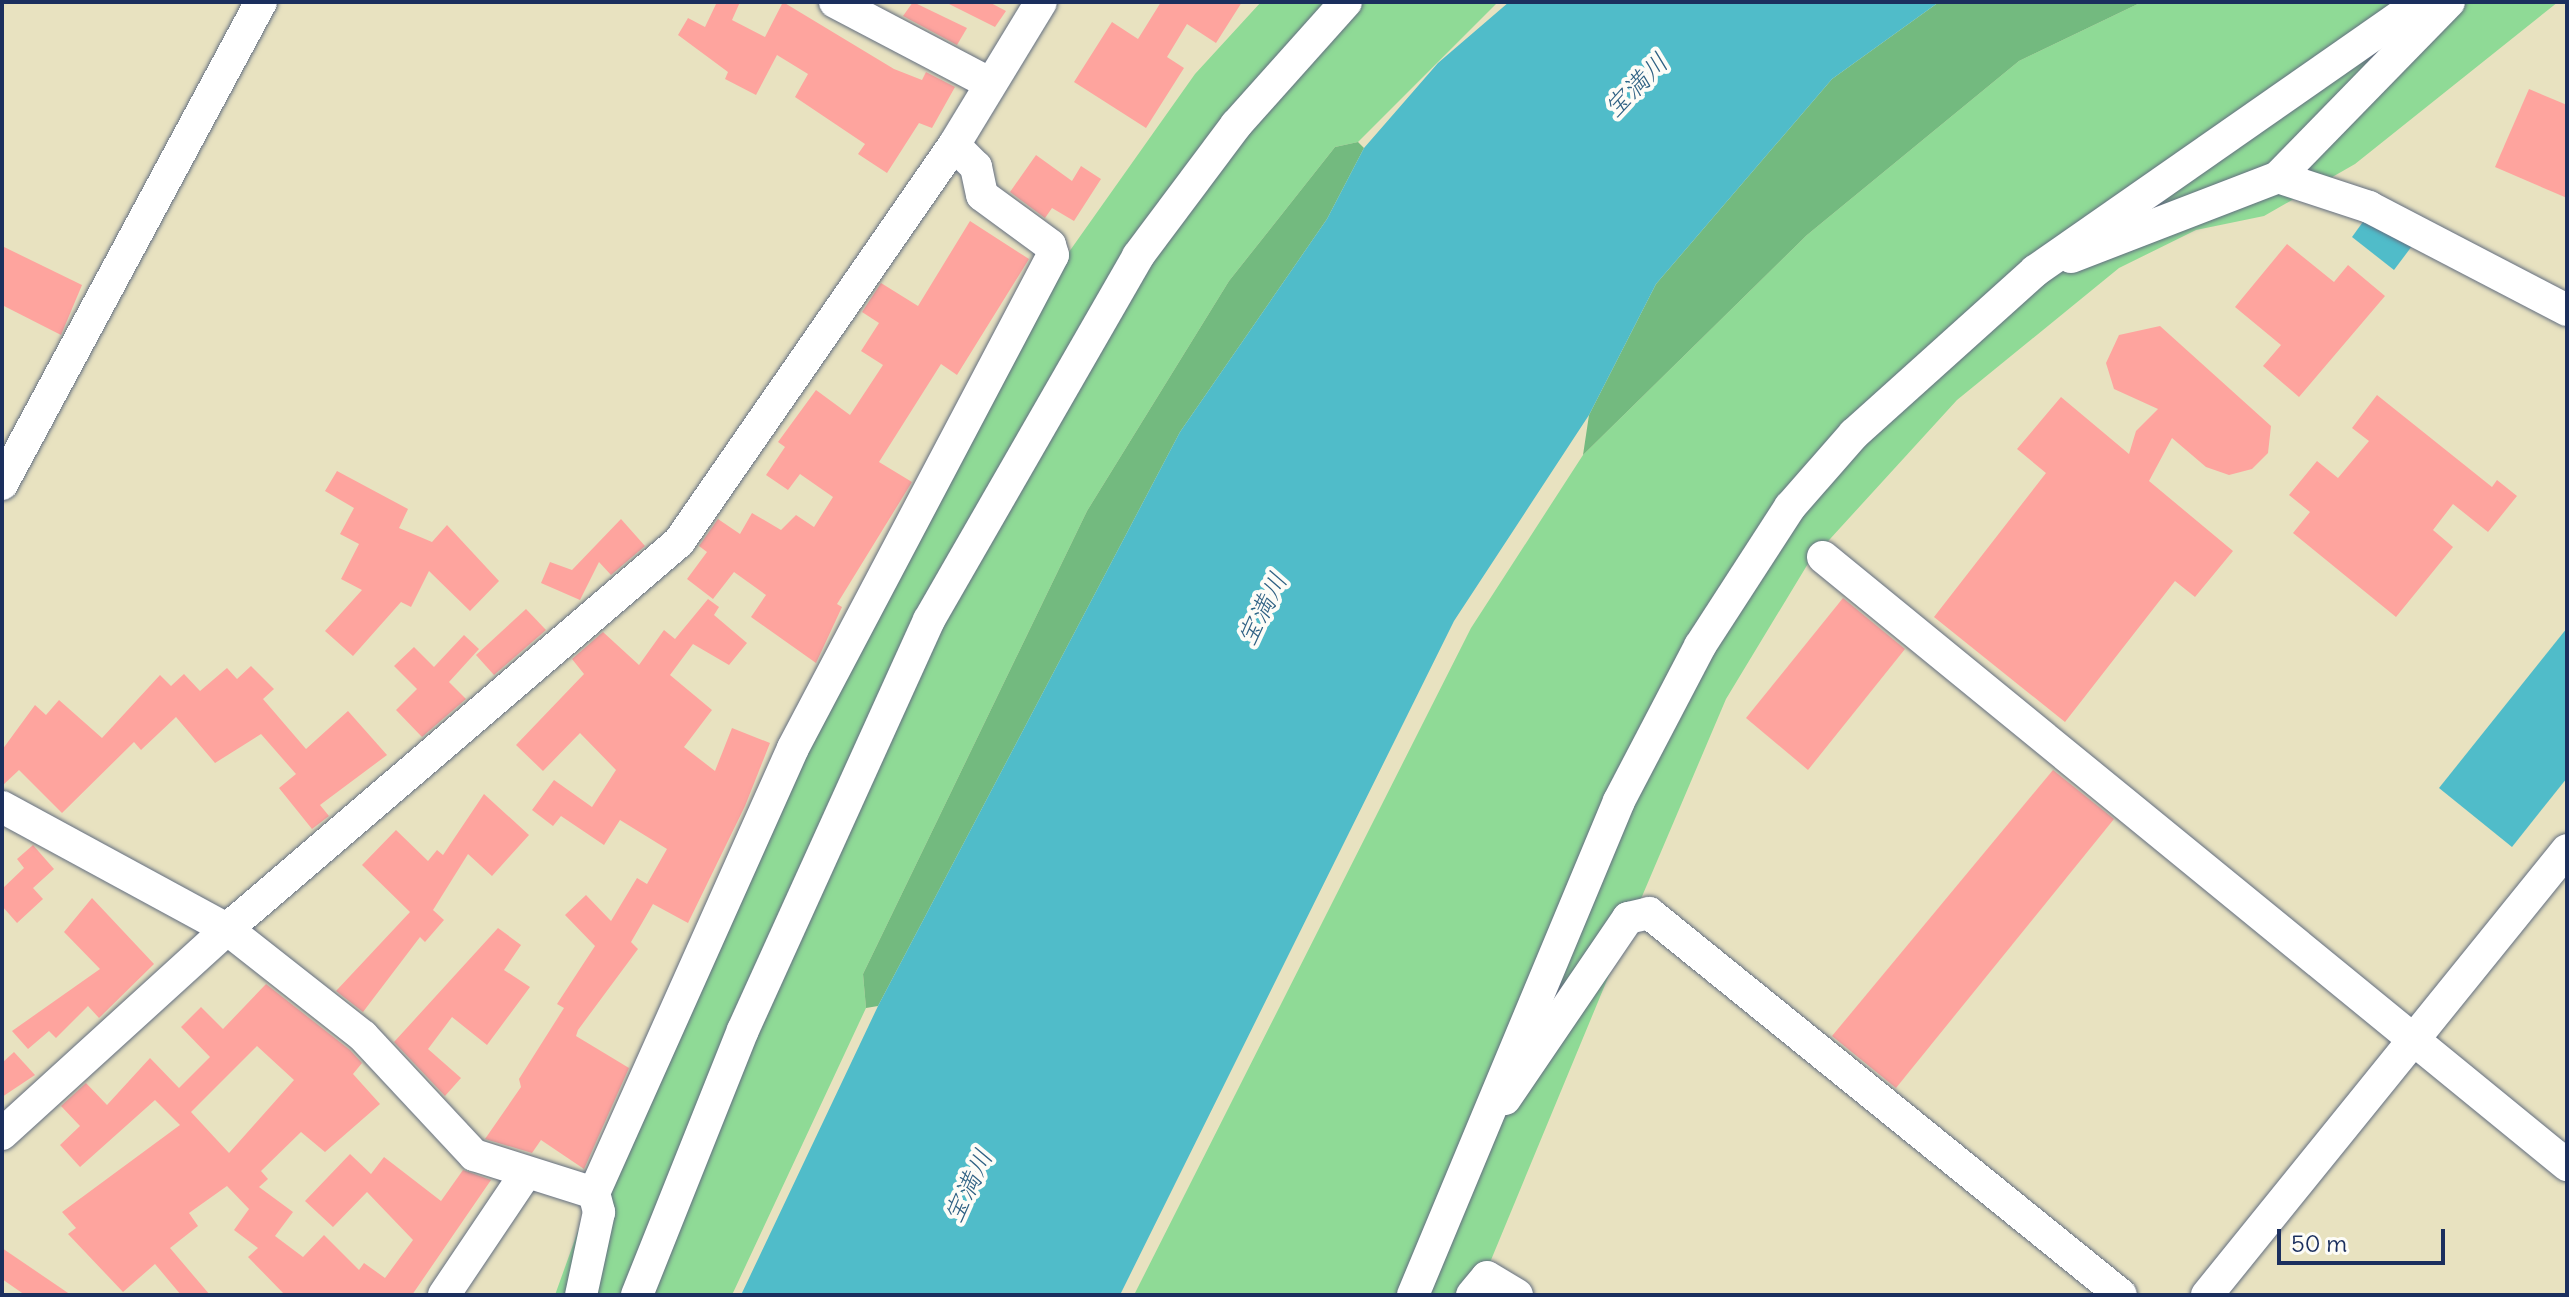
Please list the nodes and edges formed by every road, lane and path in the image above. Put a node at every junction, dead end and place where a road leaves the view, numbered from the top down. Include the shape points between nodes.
1 (261, 2) edge
2 (835, 2) edge
3 (1041, 2) edge
4 (1346, 2) edge
5 (2420, 2) edge
6 (2449, 2) edge
7 (989, 83) junction
8 (954, 145) junction
9 (2278, 177) junction
10 (2035, 271) junction
11 (2567, 310) edge
12 (2, 484) edge
13 (1823, 557) dead end
14 (2, 807) edge
15 (2567, 850) edge
16 (227, 929) junction
17 (2415, 1042) junction
18 (2, 1134) edge
19 (1469, 1151) junction
20 (2567, 1165) edge
21 (524, 1176) junction
22 (594, 1193) junction
23 (444, 1295) edge
24 (581, 1295) edge
25 (637, 1295) edge
26 (1413, 1295) edge
27 (1472, 1295) edge
28 (1517, 1295) edge
29 (2121, 1295) edge
30 (2207, 1295) edge

1 - 12 street
2 - 7 street
3 - 7 street
4 - 25 street via 1236,125 1138,256 937,606 743,1030
5 - 10 street
6 - 9 street
7 - 8 street
8 - 16 street via 679,542
8 - 22 street via 976,167 982,195 1050,245 1053,255 793,748
9 - 10 street
9 - 11 street via 2369,207
10 - 19 street via 1822,467 1731,595 1619,801
13 - 17 street
14 - 16 street
15 - 17 street
16 - 18 street
16 - 21 street via 363,1036 474,1155
17 - 20 street
17 - 30 street
19 - 26 street
19 - 29 street via 1628,918 1649,913
21 - 22 street
21 - 23 street
22 - 24 street via 599,1212
27 - 28 street via 1487,1277

